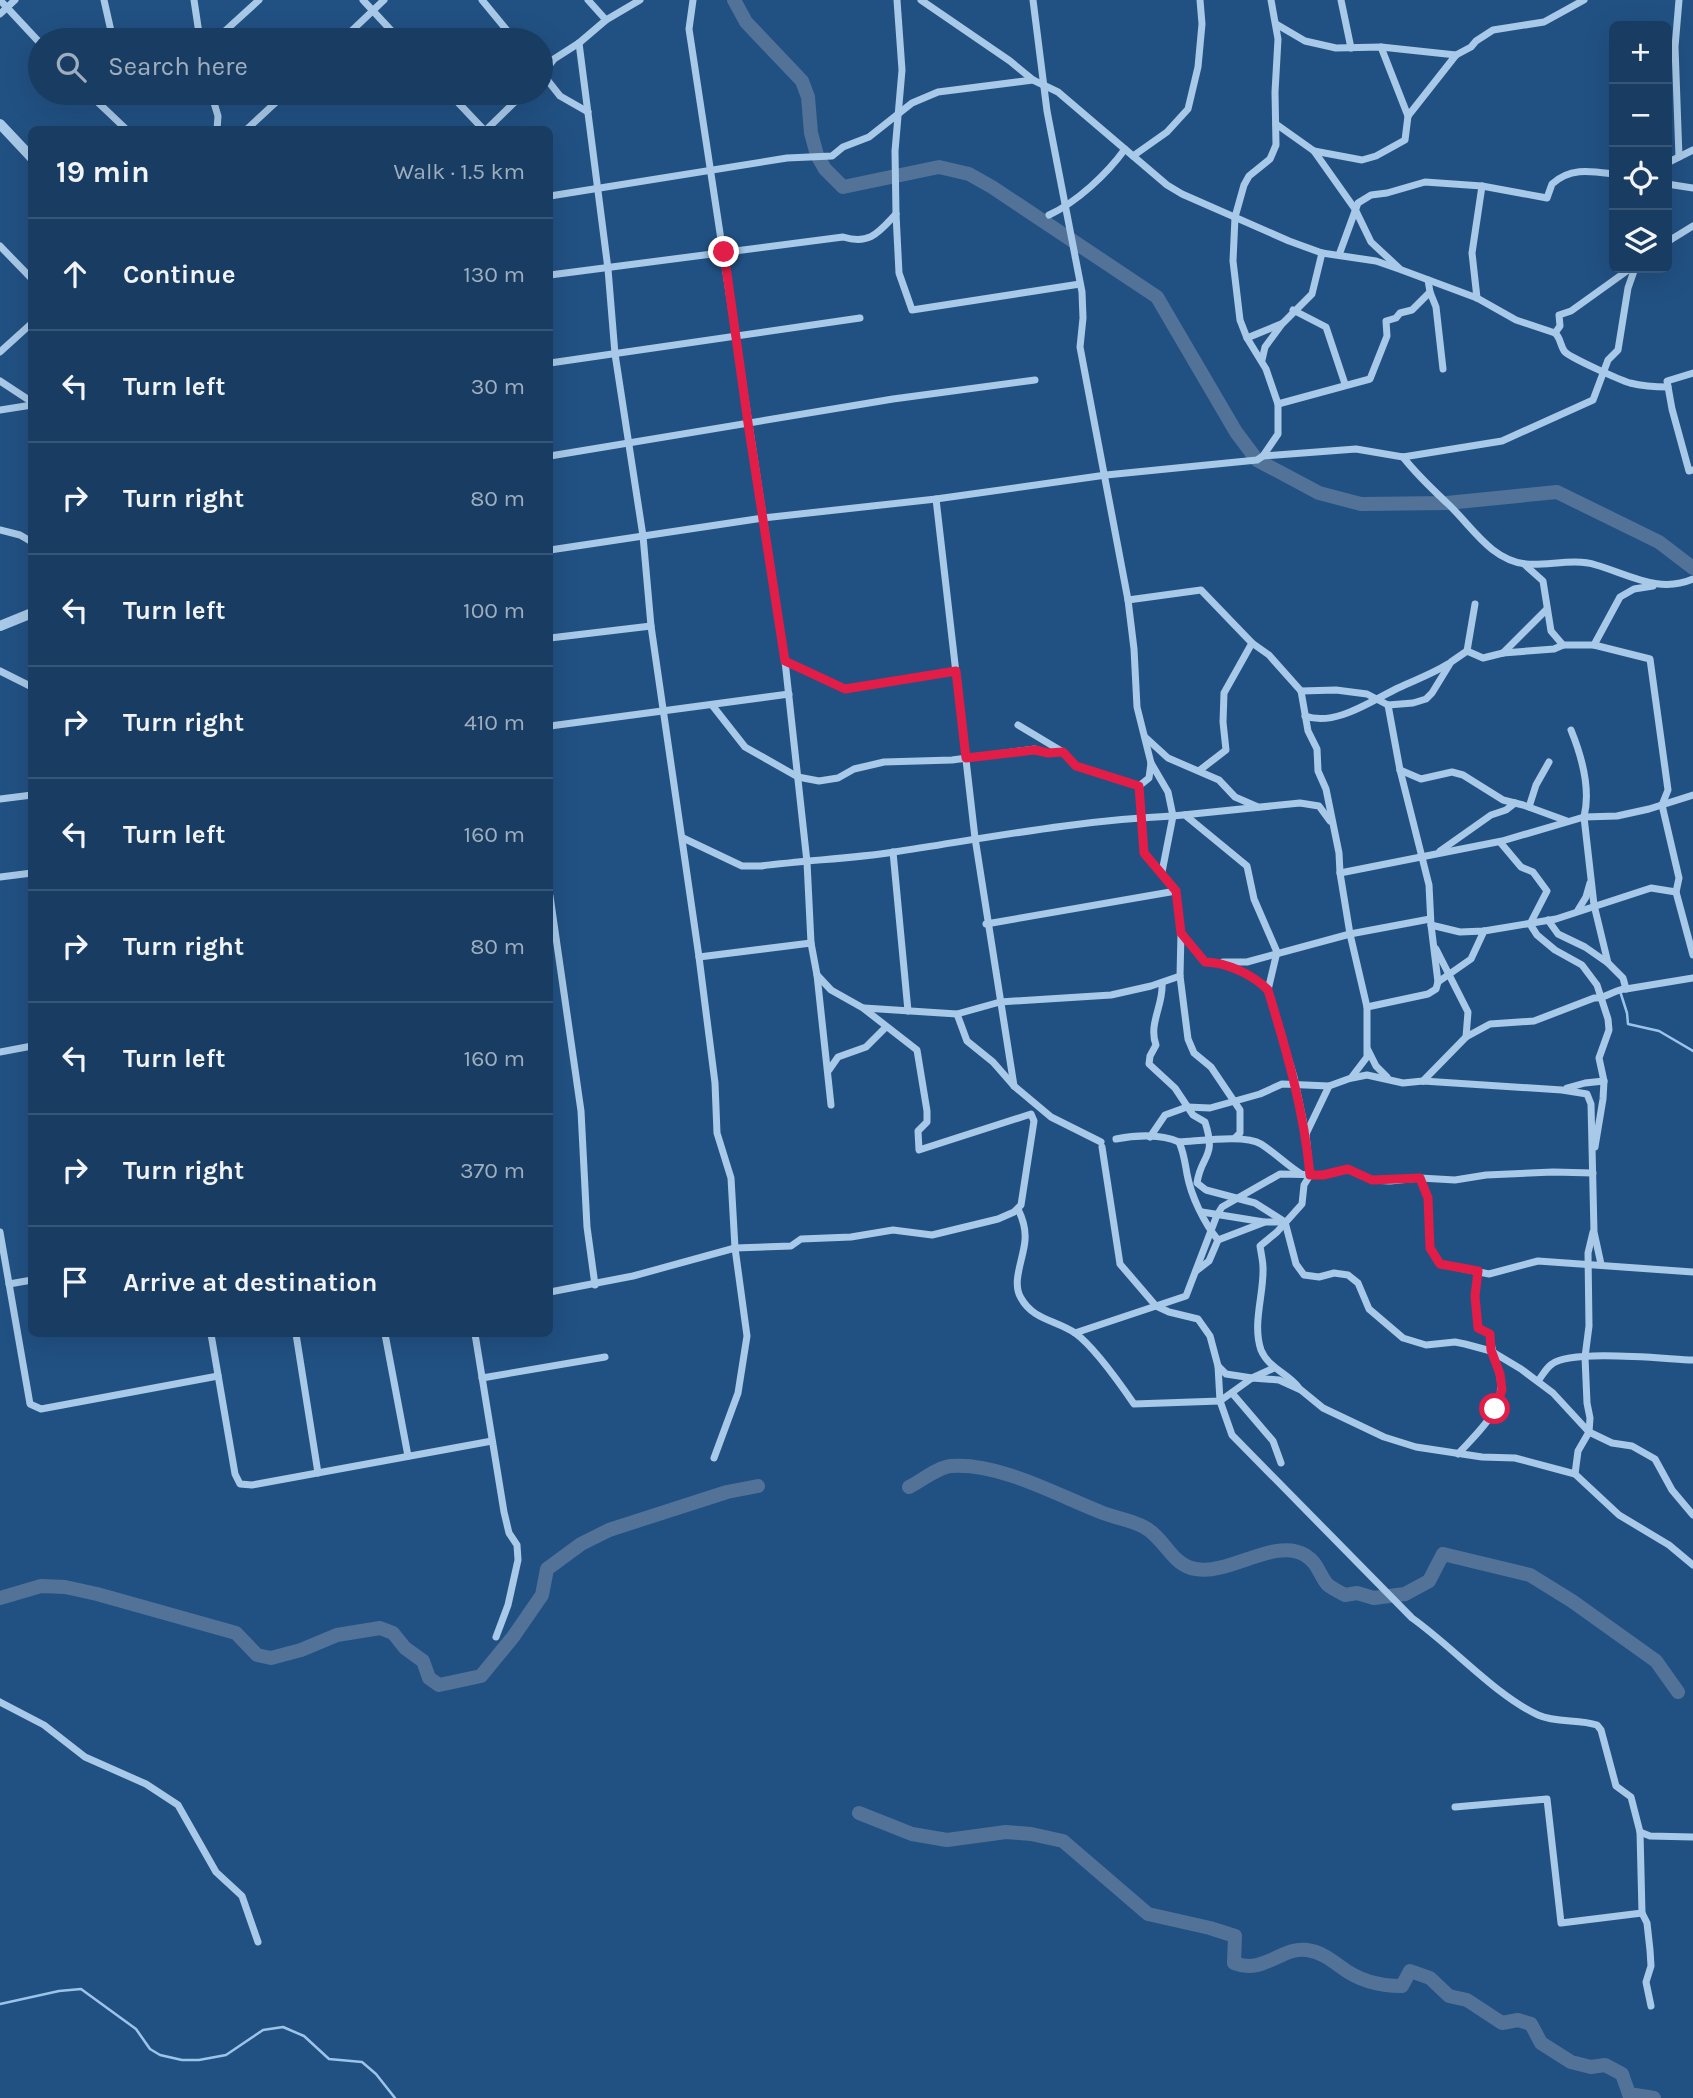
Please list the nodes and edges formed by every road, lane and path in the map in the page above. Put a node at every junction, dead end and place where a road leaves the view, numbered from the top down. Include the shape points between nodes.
1 (0, 0) edge
2 (15, 0) edge
3 (104, 0) edge
4 (194, 0) edge
5 (259, 0) edge
6 (363, 0) edge
7 (384, 0) edge
8 (482, 0) edge
9 (588, 0) edge
10 (640, 0) edge
11 (693, 0) edge
12 (898, 0) edge
13 (921, 0) edge
14 (1032, 0) edge
15 (1200, 0) edge
16 (1271, 0) edge
17 (1341, 0) edge
18 (1584, 0) edge
19 (1679, 0) edge
20 (7, 8) junction
21 (372, 11) junction
22 (0, 14) edge
23 (606, 20) junction
24 (1276, 24) junction
25 (110, 28) edge
26 (198, 28) edge
27 (228, 28) edge
28 (354, 28) edge
29 (388, 28) edge
30 (505, 28) edge
31 (28, 30) edge
32 (579, 43) junction
33 (1381, 47) junction
34 (1351, 48) junction
35 (1456, 55) junction
36 (553, 60) edge
37 (1033, 80) junction
38 (1044, 86) junction
39 (553, 88) edge
40 (101, 105) edge
41 (215, 105) edge
42 (273, 105) edge
43 (461, 105) edge
44 (511, 105) edge
45 (588, 112) junction
46 (897, 115) junction
47 (1408, 116) junction
48 (1276, 124) junction
49 (0, 125) edge
50 (123, 126) edge
51 (217, 126) edge
52 (250, 126) edge
53 (481, 126) edge
54 (489, 126) edge
55 (1125, 149) junction
56 (1693, 150) edge
57 (1314, 151) junction
58 (28, 154) edge
59 (1133, 156) junction
60 (1679, 157) junction
61 (1672, 160) edge
62 (711, 170) junction
63 (1609, 173) edge
64 (1672, 185) edge
65 (1482, 186) junction
66 (596, 187) junction
67 (1693, 188) edge
68 (553, 196) edge
69 (1066, 207) junction
70 (1356, 209) junction
71 (896, 214) junction
72 (1049, 215) dead end
73 (1235, 217) junction
74 (1693, 226) edge
75 (1672, 239) edge
76 (0, 247) edge
77 (724, 252) junction
78 (1322, 253) junction
79 (1339, 256) junction
80 (608, 269) junction
81 (1399, 269) junction
82 (1626, 273) edge
83 (1632, 273) edge
84 (28, 275) edge
85 (553, 275) edge
86 (1428, 280) junction
87 (1080, 284) junction
88 (1430, 292) junction
89 (1477, 298) junction
90 (1293, 310) junction
91 (860, 318) dead end
92 (1282, 324) junction
93 (28, 327) edge
94 (1555, 333) junction
95 (736, 336) junction
96 (1247, 338) junction
97 (0, 352) edge
98 (615, 354) junction
99 (1262, 360) junction
100 (553, 363) edge
101 (1443, 369) dead end
102 (1604, 371) junction
103 (1693, 373) edge
104 (1034, 380) dead end
105 (0, 381) edge
106 (1345, 384) junction
107 (1668, 387) junction
108 (28, 401) edge
109 (1278, 404) junction
110 (28, 405) edge
111 (0, 410) edge
112 (748, 423) junction
113 (629, 444) junction
114 (553, 456) edge
115 (1262, 456) junction
116 (1403, 457) junction
117 (1693, 470) edge
118 (1105, 475) junction
119 (936, 499) junction
120 (763, 519) junction
121 (0, 530) edge
122 (643, 536) junction
123 (28, 540) edge
124 (553, 551) edge
125 (1524, 564) junction
126 (1693, 579) edge
127 (1657, 585) junction
128 (1128, 600) junction
129 (1475, 604) dead end
130 (1546, 610) junction
131 (28, 615) edge
132 (0, 626) edge
133 (651, 626) junction
134 (553, 638) edge
135 (1252, 643) junction
136 (1563, 645) junction
137 (1594, 645) junction
138 (1467, 650) junction
139 (1503, 653) junction
140 (785, 661) junction
141 (1451, 662) junction
142 (0, 671) edge
143 (956, 671) junction
144 (28, 685) edge
145 (1301, 691) junction
146 (789, 694) junction
147 (1377, 698) junction
148 (712, 705) junction
149 (1388, 705) junction
150 (665, 712) junction
151 (1305, 716) junction
152 (1018, 725) dead end
153 (553, 726) edge
154 (1571, 730) dead end
155 (1144, 737) junction
156 (1063, 752) junction
157 (966, 758) junction
158 (1549, 762) dead end
159 (1151, 763) junction
160 (1200, 770) junction
161 (1400, 770) junction
162 (798, 777) junction
163 (1139, 786) junction
164 (1693, 795) edge
165 (28, 796) edge
166 (0, 799) edge
167 (1515, 803) junction
168 (1661, 805) junction
169 (1529, 807) junction
170 (1262, 808) junction
171 (1185, 815) junction
172 (1173, 816) junction
173 (1584, 817) junction
174 (1141, 818) junction
175 (1567, 821) junction
176 (1332, 824) junction
177 (683, 838) junction
178 (975, 838) junction
179 (1500, 842) junction
180 (893, 852) junction
181 (1436, 853) junction
182 (1421, 856) junction
183 (807, 862) junction
184 (1162, 872) junction
185 (1340, 873) junction
186 (28, 874) edge
187 (0, 877) edge
188 (1591, 879) junction
189 (1176, 891) junction
190 (1676, 892) junction
191 (1594, 905) junction
192 (1578, 911) junction
193 (553, 920) edge
194 (1548, 920) junction
195 (1431, 922) junction
196 (986, 923) junction
197 (1530, 924) junction
198 (1484, 931) junction
199 (1181, 933) junction
200 (1350, 934) junction
201 (811, 943) junction
202 (1433, 943) junction
203 (1277, 953) junction
204 (1693, 955) edge
205 (699, 957) junction
206 (1219, 962) junction
207 (1608, 962) junction
208 (1449, 974) junction
209 (817, 975) junction
210 (1180, 976) junction
211 (1693, 978) edge
212 (1438, 982) junction
213 (1161, 983) junction
214 (1626, 989) junction
215 (1268, 990) junction
216 (1602, 999) junction
217 (1000, 1003) junction
218 (863, 1007) junction
219 (1367, 1007) junction
220 (908, 1010) junction
221 (957, 1014) junction
222 (886, 1027) junction
223 (1466, 1037) junction
224 (28, 1047) edge
225 (1368, 1049) junction
226 (0, 1052) edge
227 (829, 1070) junction
228 (1351, 1078) junction
229 (1387, 1078) junction
230 (1423, 1081) junction
231 (1604, 1081) junction
232 (1296, 1083) junction
233 (1014, 1086) junction
234 (1329, 1086) junction
235 (1562, 1090) junction
236 (1232, 1101) junction
237 (831, 1104) dead end
238 (1186, 1107) junction
239 (1306, 1134) junction
240 (1150, 1137) junction
241 (1236, 1138) junction
242 (1116, 1139) dead end
243 (1210, 1141) junction
244 (1179, 1142) junction
245 (1592, 1161) junction
246 (1593, 1174) junction
247 (1306, 1175) junction
248 (1420, 1178) junction
249 (1237, 1197) junction
250 (1018, 1209) junction
251 (1202, 1212) junction
252 (1217, 1215) junction
253 (1265, 1222) junction
254 (1285, 1222) junction
255 (0, 1232) edge
256 (1212, 1232) junction
257 (1594, 1232) junction
258 (1218, 1240) junction
259 (735, 1248) junction
260 (1588, 1263) junction
261 (1601, 1264) junction
262 (1195, 1271) junction
263 (1478, 1271) junction
264 (1693, 1272) edge
265 (28, 1281) edge
266 (9, 1284) junction
267 (595, 1285) junction
268 (553, 1292) edge
269 (11, 1294) junction
270 (0, 1296) edge
271 (1156, 1306) junction
272 (1075, 1333) junction
273 (212, 1337) edge
274 (296, 1337) edge
275 (386, 1337) edge
276 (475, 1337) edge
277 (1491, 1350) junction
278 (606, 1357) dead end
279 (1585, 1357) junction
280 (1693, 1360) edge
281 (1218, 1366) junction
282 (1274, 1368) junction
283 (218, 1376) junction
284 (482, 1378) junction
285 (1252, 1378) junction
286 (1538, 1381) junction
287 (1301, 1390) junction
288 (1232, 1393) junction
289 (1220, 1401) junction
290 (1589, 1432) junction
291 (492, 1441) junction
292 (1458, 1454) junction
293 (408, 1456) junction
294 (714, 1458) dead end
295 (1281, 1462) dead end
296 (318, 1473) junction
297 (1575, 1474) junction
298 (1693, 1515) edge
299 (1693, 1566) edge
300 (496, 1637) dead end
301 (0, 1702) edge
302 (1455, 1807) dead end
303 (1640, 1832) junction
304 (1693, 1837) edge
305 (1642, 1913) junction
306 (258, 1942) dead end
307 (1651, 2006) dead end

1 - 20 street
2 - 20 street
3 - 25 street
4 - 26 street
5 - 27 street
6 - 21 street
7 - 21 street
8 - 30 street
9 - 23 street
10 - 23 street
11 - 62 street via 689,29
12 - 46 street via 902,70
13 - 37 street
14 - 38 street
15 - 59 street via 1198,67 1188,109 1167,132
16 - 24 street
17 - 34 street
18 - 35 street via 1544,22 1493,30
19 - 60 street via 1675,47
20 - 22 street
20 - 31 street
21 - 28 street
21 - 29 street
23 - 32 street
24 - 34 street via 1305,41
24 - 48 street
32 - 36 street
32 - 45 street
33 - 34 street
33 - 35 street
33 - 47 street
35 - 47 street
37 - 38 street
37 - 46 street via 938,92
38 - 55 street via 1058,92
38 - 69 street
39 - 45 street
40 - 50 street
41 - 51 street
42 - 52 street
43 - 53 street
44 - 54 street
45 - 66 street
46 - 62 street via 869,137 832,156
46 - 71 street
47 - 57 street via 1405,140 1376,156 1362,160
48 - 57 street
48 - 73 street via 1274,153 1249,176
49 - 58 street
55 - 59 street
55 - 69 street via 1110,170
56 - 60 street
57 - 70 street
59 - 73 street via 1181,194
60 - 61 street
62 - 66 street
62 - 77 street
63 - 65 street via 1568,173 1552,184 1547,198
64 - 67 street
65 - 70 street via 1425,182 1371,195
65 - 89 street via 1472,253
66 - 68 street
66 - 80 street
69 - 72 street
69 - 87 street
70 - 79 street
70 - 81 street via 1371,242
71 - 77 street via 877,235 858,241 843,237
71 - 87 street via 899,273 912,310
73 - 78 street
73 - 96 street via 1233,261 1240,320
74 - 75 street
76 - 84 street
77 - 80 street
77 - 95 street
78 - 79 street
78 - 90 street via 1312,294
79 - 81 street
80 - 85 street
80 - 98 street
81 - 86 street
82 - 94 street via 1559,315
83 - 102 street via 1618,350
86 - 88 street
86 - 89 street
87 - 118 street via 1080,347
88 - 101 street
88 - 106 street via 1412,310 1386,321 1387,336 1370,379
89 - 94 street via 1516,320
90 - 92 street
90 - 106 street via 1326,327
91 - 95 street
92 - 96 street
92 - 99 street via 1265,347
93 - 97 street
94 - 102 street via 1564,351
95 - 98 street
95 - 112 street
96 - 99 street
98 - 100 street
98 - 113 street
99 - 109 street
102 - 107 street via 1630,383
102 - 116 street via 1593,400 1535,427 1502,441
103 - 107 street via 1667,381
104 - 112 street
105 - 108 street
106 - 109 street
107 - 117 street via 1689,471
109 - 115 street via 1278,434
110 - 111 street
112 - 113 street
112 - 120 street
113 - 114 street
113 - 122 street
115 - 116 street via 1356,449
115 - 118 street
116 - 125 street via 1479,539
118 - 119 street
118 - 128 street
119 - 120 street
119 - 143 street
120 - 122 street
120 - 140 street
121 - 123 street
122 - 124 street
122 - 133 street
125 - 127 street via 1592,563
125 - 130 street via 1543,581
126 - 127 street
127 - 137 street via 1620,597
128 - 135 street via 1201,590
128 - 155 street
129 - 138 street
130 - 136 street via 1551,631
130 - 139 street
131 - 132 street
133 - 134 street
133 - 150 street
135 - 145 street
135 - 160 street via 1224,692 1226,750
136 - 137 street
136 - 139 street
137 - 168 street via 1650,659 1668,790
138 - 139 street via 1483,658
138 - 141 street
140 - 143 street via 845,689
140 - 146 street
141 - 147 street
141 - 149 street via 1426,699
142 - 144 street
143 - 157 street
145 - 147 street via 1336,690
145 - 151 street
146 - 148 street
146 - 162 street
147 - 149 street
147 - 151 street via 1364,708 1317,721
148 - 150 street
148 - 162 street via 745,747
149 - 161 street
150 - 153 street
150 - 177 street
151 - 176 street
152 - 156 street
154 - 173 street via 1584,773
155 - 159 street
155 - 160 street via 1168,758
156 - 157 street via 1035,750
156 - 163 street via 1076,766
157 - 162 street via 884,762 819,781
157 - 178 street
158 - 169 street
159 - 163 street via 1149,778
159 - 172 street via 1168,792
160 - 170 street via 1219,779 1235,797
161 - 167 street via 1421,779 1452,772 1463,775
161 - 182 street
162 - 183 street
163 - 174 street
164 - 168 street
165 - 166 street
167 - 169 street
167 - 181 street
168 - 173 street via 1617,816
168 - 190 street via 1679,878
169 - 175 street
170 - 171 street
170 - 176 street via 1300,803 1319,806
171 - 172 street
171 - 203 street via 1247,866 1254,899
172 - 174 street
172 - 184 street
173 - 175 street
173 - 188 street
174 - 178 street
174 - 184 street via 1144,853
175 - 179 street
176 - 185 street
177 - 183 street via 743,866
177 - 205 street
178 - 180 street
178 - 196 street
179 - 181 street
179 - 197 street via 1547,891
180 - 183 street
180 - 220 street
181 - 182 street
182 - 185 street
182 - 195 street via 1429,885
183 - 201 street
184 - 189 street
185 - 200 street
186 - 187 street
188 - 191 street
188 - 192 street
189 - 196 street
189 - 199 street
190 - 191 street via 1651,888
190 - 204 street
191 - 192 street
191 - 207 street
192 - 194 street
193 - 267 street via 581,1111
194 - 197 street
194 - 207 street via 1558,934
195 - 198 street via 1460,932
195 - 200 street
195 - 202 street
196 - 217 street
197 - 198 street
197 - 216 street via 1537,936 1582,965
198 - 208 street via 1471,958
199 - 206 street via 1205,962
199 - 210 street
200 - 203 street
200 - 219 street
201 - 205 street
201 - 209 street
202 - 208 street
202 - 212 street
203 - 206 street via 1247,962
203 - 215 street
205 - 259 street via 717,1133 731,1178
206 - 215 street
207 - 214 street via 1623,978
208 - 212 street
208 - 223 street via 1468,1012
209 - 218 street via 831,990
209 - 227 street
210 - 213 street
210 - 236 street via 1188,1040
211 - 214 street
212 - 219 street via 1428,994
213 - 217 street via 1111,995
213 - 238 street via 1163,995 1152,1035 1156,1045 1149,1064 1175,1087
214 - 216 street
215 - 232 street
216 - 223 street via 1534,1021 1490,1024
216 - 231 street via 1609,1030 1599,1058
217 - 221 street
217 - 233 street
218 - 220 street
218 - 222 street
219 - 225 street
220 - 221 street
221 - 233 street via 967,1041
222 - 227 street via 866,1047 838,1057
222 - 250 street via 917,1050 927,1111 927,1122 918,1131 919,1150 1031,1114 1034,1121
223 - 230 street
224 - 226 street
225 - 228 street via 1364,1064
225 - 229 street
227 - 237 street
228 - 229 street via 1367,1074
228 - 234 street
229 - 230 street via 1403,1083
230 - 235 street
231 - 235 street
231 - 245 street
232 - 234 street
232 - 236 street
232 - 239 street
233 - 271 street via 1051,1117 1101,1145 1119,1264
234 - 239 street
235 - 245 street via 1587,1094
236 - 238 street via 1210,1108
236 - 241 street via 1240,1110 1241,1133
238 - 240 street via 1166,1115
238 - 243 street via 1205,1122
239 - 247 street
240 - 242 street
240 - 244 street
241 - 243 street
241 - 247 street via 1258,1142
243 - 244 street
243 - 249 street via 1209,1156 1196,1183
244 - 251 street
245 - 246 street
246 - 248 street
246 - 257 street
247 - 248 street via 1348,1169 1372,1180
247 - 249 street via 1279,1174
247 - 254 street via 1302,1204
248 - 263 street via 1428,1198 1430,1248 1440,1264
249 - 252 street
249 - 254 street
250 - 259 street via 998,1219 932,1235 893,1230 801,1239 791,1246
250 - 272 street via 1026,1237 1016,1286 1020,1298 1034,1314
251 - 252 street
251 - 256 street
252 - 253 street
252 - 256 street
253 - 254 street
253 - 258 street
254 - 277 street via 1296,1264 1304,1275 1348,1275 1369,1309 1403,1338 1426,1345 1455,1342
254 - 282 street via 1259,1246 1263,1267 1258,1330 1262,1350
255 - 266 street
256 - 258 street
256 - 262 street
257 - 260 street
257 - 261 street
258 - 262 street via 1209,1261
259 - 267 street
259 - 294 street via 747,1336 738,1393
260 - 261 street
260 - 263 street via 1538,1261 1489,1274
260 - 279 street
261 - 264 street
262 - 271 street via 1186,1296
263 - 277 street via 1478,1328 1490,1334
265 - 266 street
266 - 269 street
267 - 268 street
269 - 270 street
269 - 283 street via 34,1407
271 - 272 street
271 - 281 street via 1198,1319 1210,1336
272 - 289 street via 1134,1404
273 - 283 street
274 - 296 street
275 - 293 street
276 - 284 street
277 - 286 street
277 - 292 street via 1502,1390 1482,1429
278 - 284 street
279 - 280 street
279 - 286 street via 1551,1364
279 - 290 street
281 - 285 street via 1226,1374
281 - 289 street
282 - 285 street
282 - 287 street
283 - 296 street via 240,1484
284 - 291 street
285 - 287 street via 1279,1380
285 - 288 street
286 - 290 street
287 - 292 street via 1324,1408 1384,1437
288 - 289 street
288 - 295 street via 1273,1441
289 - 303 street via 1232,1435 1412,1618 1516,1703 1541,1717 1597,1725 1616,1786 1631,1797
290 - 297 street via 1578,1451
290 - 298 street via 1655,1459
291 - 293 street
291 - 300 street via 518,1560
292 - 297 street via 1515,1458
293 - 296 street
297 - 299 street via 1619,1515 1669,1545
301 - 306 street via 44,1725 85,1757 146,1784 178,1805 216,1872 242,1896
302 - 305 street via 1547,1799 1561,1923
303 - 304 street
303 - 305 street
305 - 307 street via 1650,1950 1646,1982

